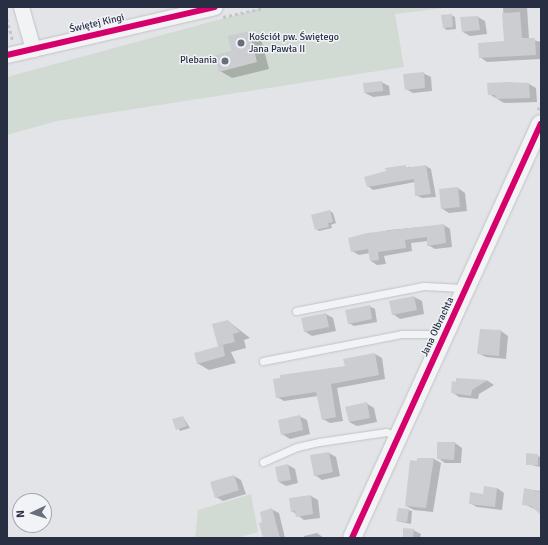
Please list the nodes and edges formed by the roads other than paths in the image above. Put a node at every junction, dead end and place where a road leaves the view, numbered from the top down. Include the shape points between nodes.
1 (21, 7) edge
2 (215, 7) edge
3 (33, 49) junction
4 (7, 55) edge
5 (541, 124) edge
6 (466, 292) junction
7 (296, 311) dead end
8 (444, 339) junction
9 (262, 361) dead end
10 (399, 437) junction
11 (263, 462) dead end
12 (352, 538) edge

1 - 3 street
2 - 3 street, Świętej Kingi
3 - 4 street, Świętej Kingi
5 - 6 street, Jana Olbrachta
6 - 7 lane via 457,288 424,286
6 - 8 street, Jana Olbrachta
8 - 9 lane via 429,334 402,334
8 - 10 street, Jana Olbrachta
10 - 11 lane via 386,432 319,442 297,447
10 - 12 street, Jana Olbrachta

